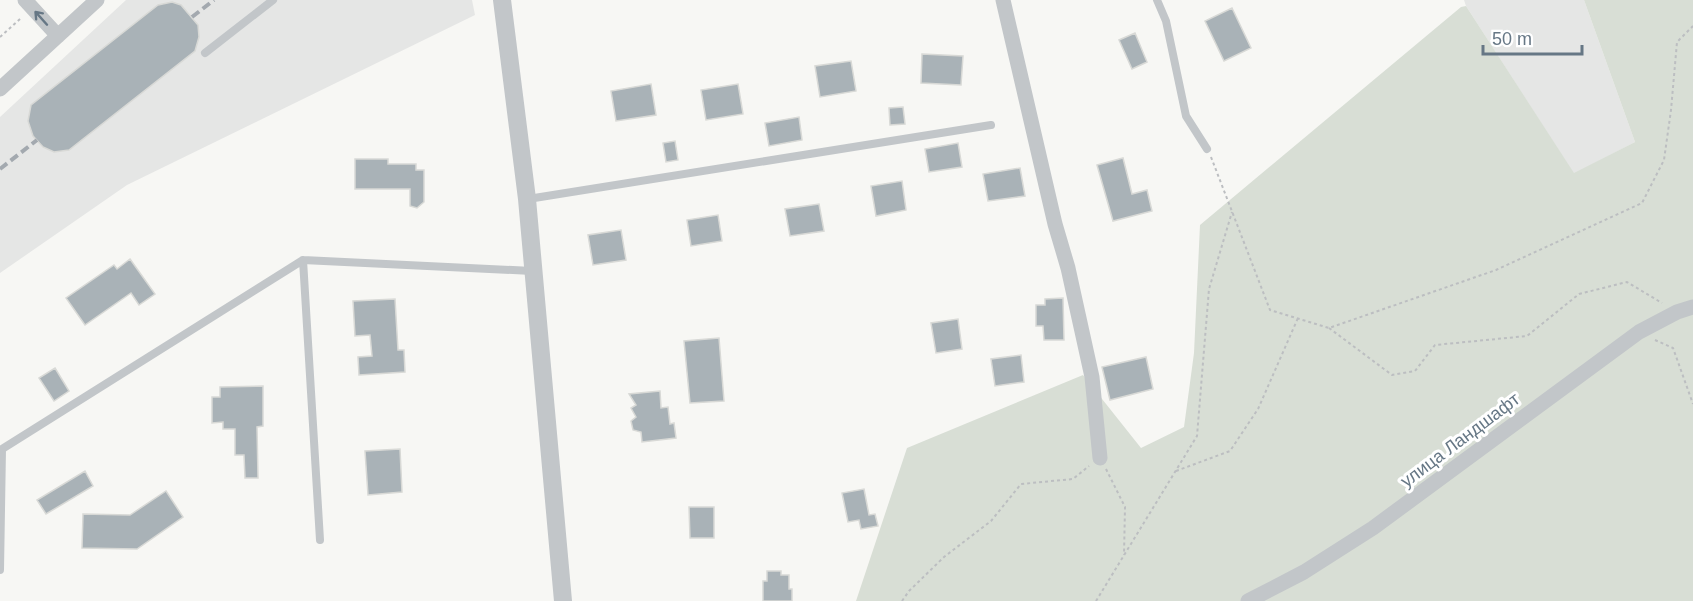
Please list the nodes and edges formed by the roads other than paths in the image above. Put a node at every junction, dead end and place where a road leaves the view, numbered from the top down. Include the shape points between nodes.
1 (97, 0) edge
2 (273, 0) edge
3 (502, 0) edge
4 (1003, 0) edge
5 (1157, 0) edge
6 (29, 4) edge
7 (82, 7) edge
8 (58, 36) junction
9 (205, 53) dead end
10 (0, 89) edge
11 (991, 124) dead end
12 (1207, 148) road end
13 (527, 200) junction
14 (303, 260) junction
15 (534, 271) junction
16 (1693, 307) edge
17 (1100, 458) road end
18 (320, 540) dead end
19 (0, 570) edge
20 (563, 601) edge
21 (1248, 601) edge

1 - 7 street
2 - 9 lane
3 - 13 street
4 - 17 street via 1092,377
5 - 12 lane via 1166,21 1186,116
8 -> 6 street
7 - 8 street
8 - 10 street
11 - 13 lane
13 - 15 street
14 - 15 lane
14 - 18 lane
14 - 19 lane via 2,449
15 - 20 street
16 - 21 street, улица Ландшафт via 1639,332 1373,528 1304,572

